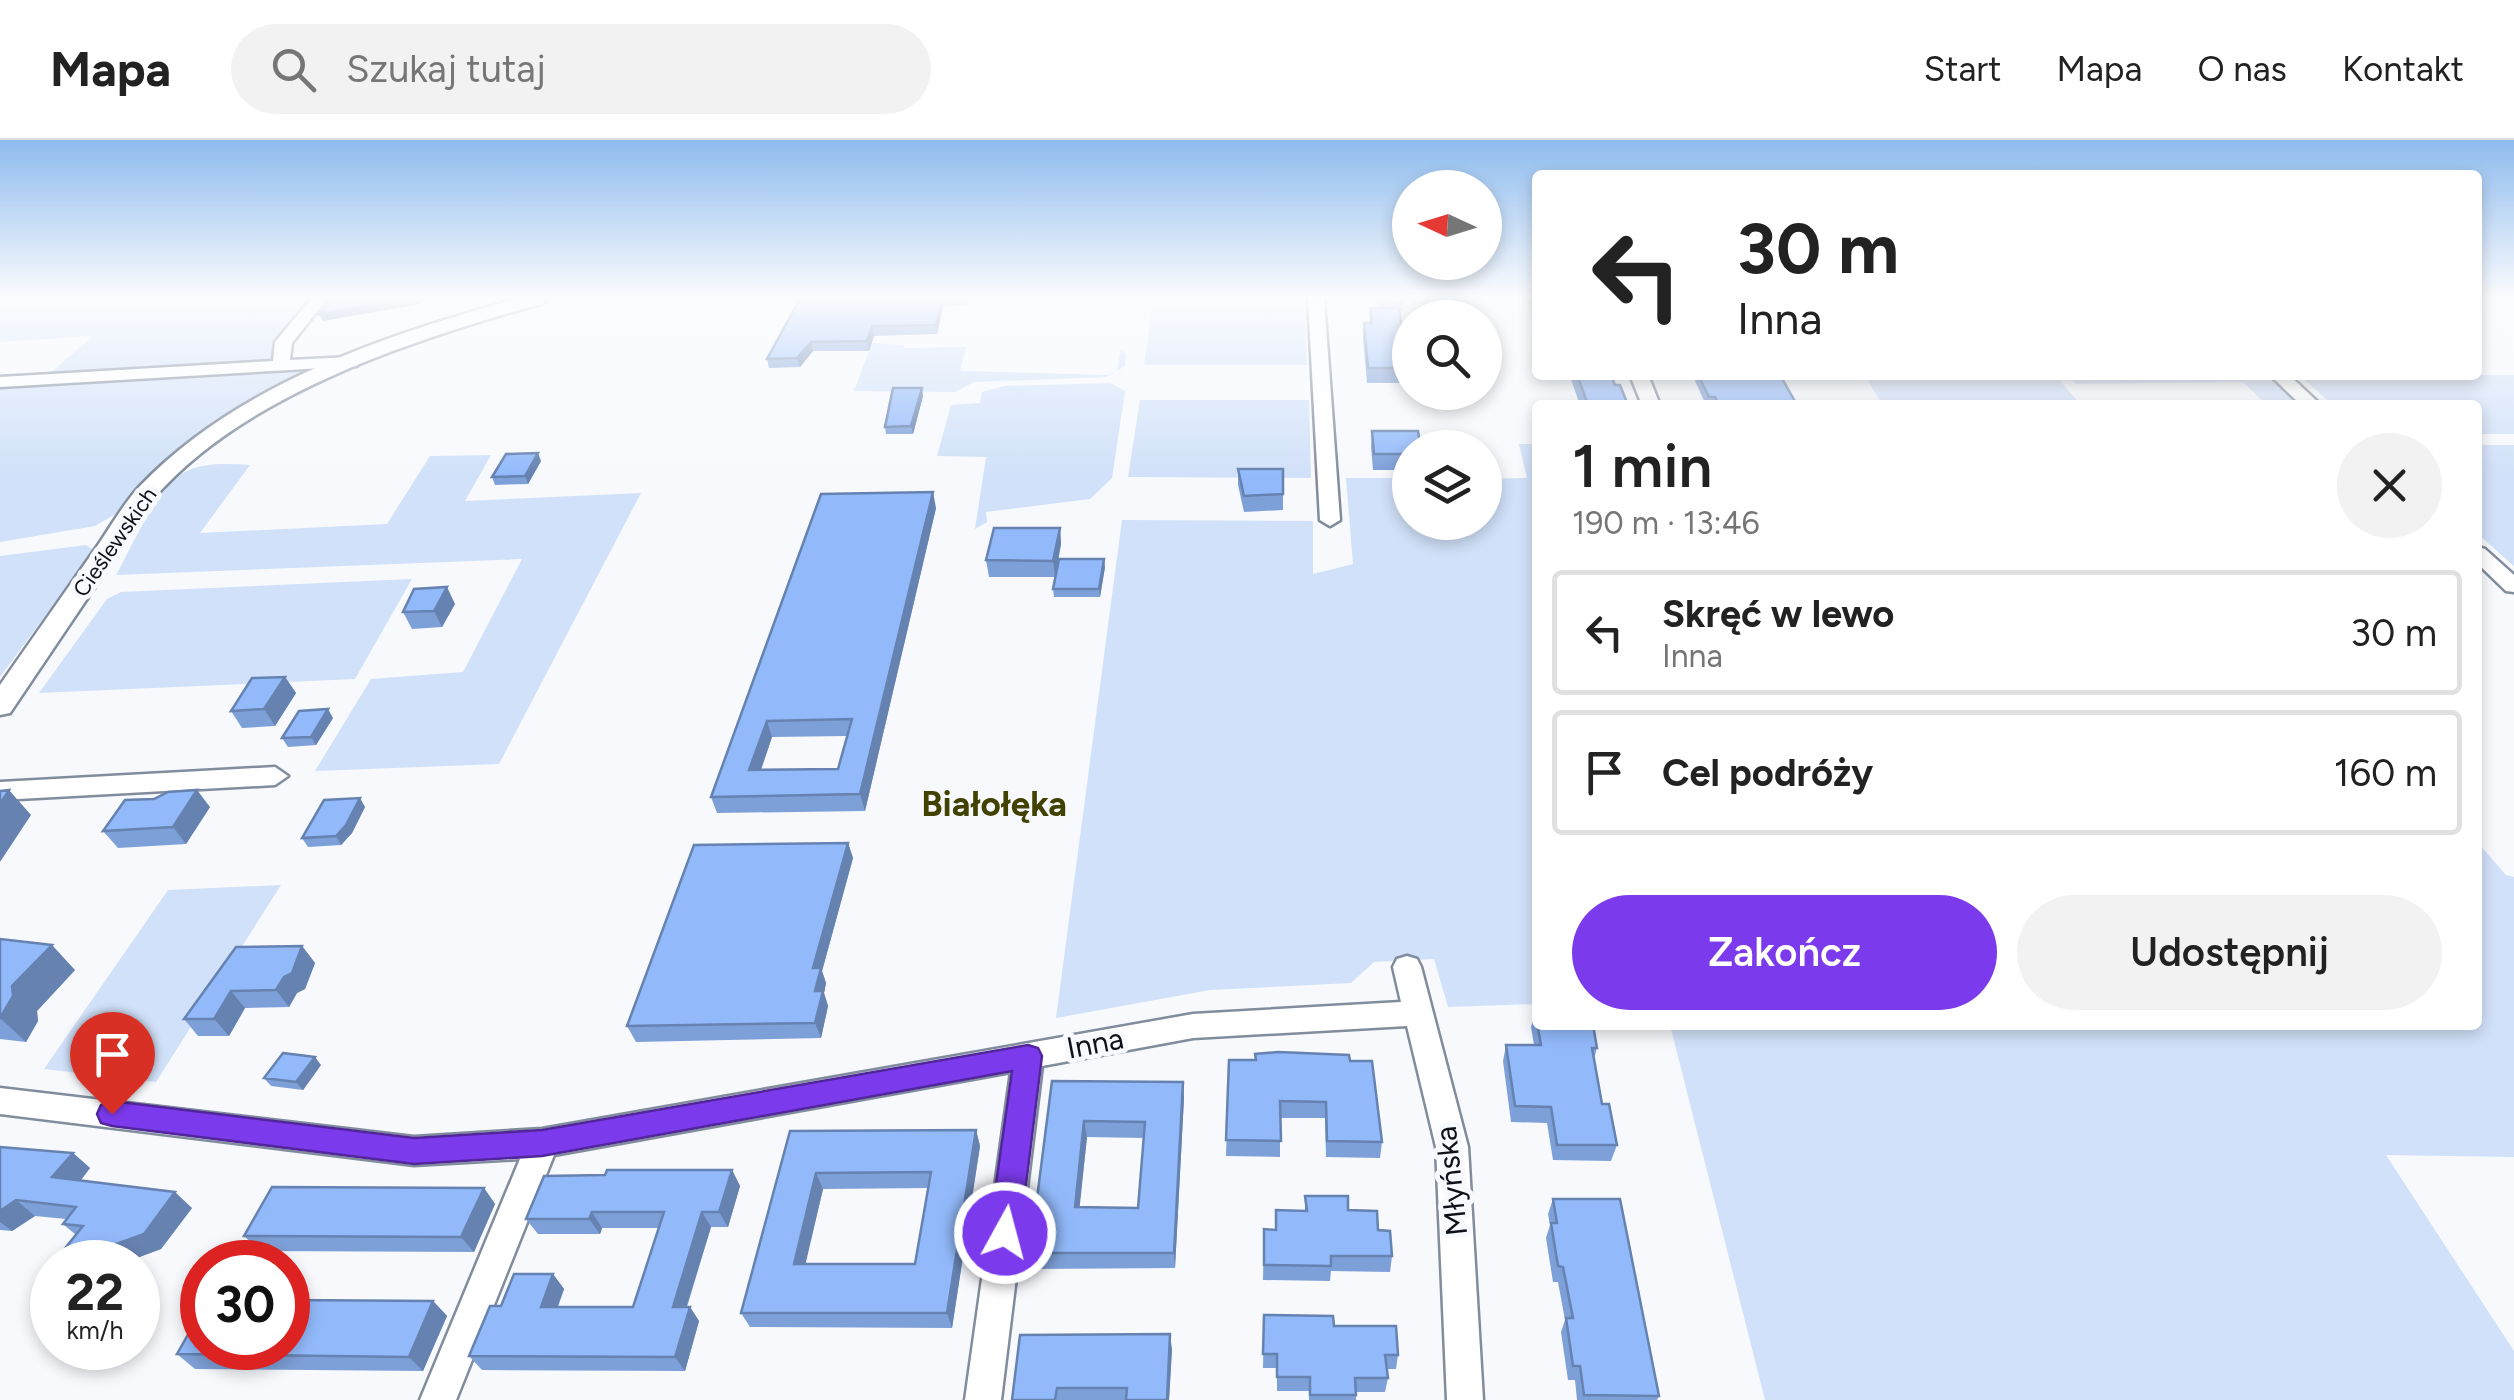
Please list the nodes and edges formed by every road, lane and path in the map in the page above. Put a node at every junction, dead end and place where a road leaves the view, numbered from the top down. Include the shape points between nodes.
1 (281, 358) edge
2 (362, 358) edge
3 (1320, 358) edge
4 (351, 362) junction
5 (280, 365) junction
6 (2284, 380) edge
7 (0, 382) edge
8 (2306, 400) edge
9 (1330, 520) dead end
10 (2482, 557) edge
11 (2514, 586) edge
12 (0, 706) edge
13 (276, 776) dead end
14 (0, 791) edge
15 (1408, 967) dead end
16 (1420, 1014) junction
17 (1028, 1056) junction
18 (0, 1101) edge
19 (542, 1143) junction
20 (438, 1400) edge
21 (983, 1400) edge
22 (1465, 1400) edge

1 - 5 street
2 - 4 street, Cieślewskich
3 - 9 street
4 - 5 street
4 - 12 street, Cieślewskich via 172,464
5 - 7 street
6 - 8 street
10 - 11 street
13 - 14 street
15 - 16 street, Młyńska
16 - 17 street, Inna via 1193,1026
16 - 22 street, Młyńska via 1452,1146
17 - 19 street, Inna
17 - 21 street
18 - 19 street, Inna via 414,1151
19 - 20 street

